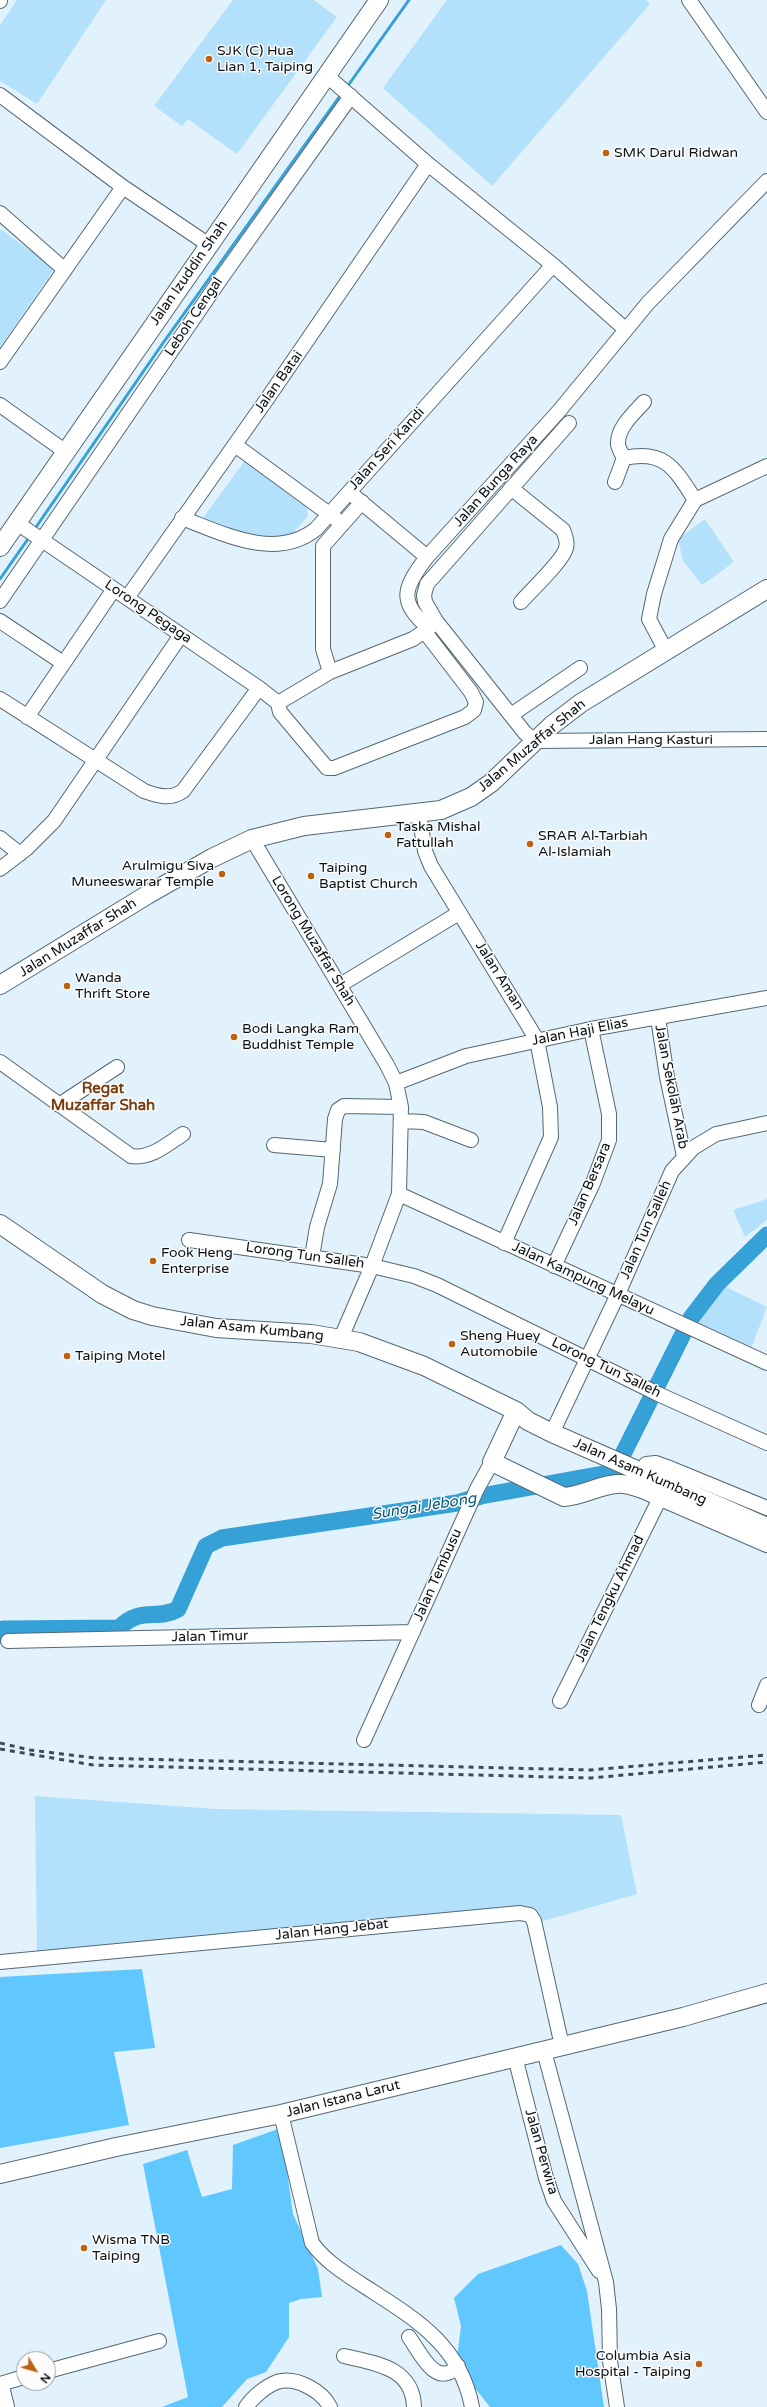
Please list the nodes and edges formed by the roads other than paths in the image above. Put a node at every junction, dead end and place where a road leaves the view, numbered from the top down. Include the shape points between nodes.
1 (379, 0) edge
2 (689, 0) edge
3 (326, 76) junction
4 (346, 92) junction
5 (0, 95) edge
6 (767, 112) edge
7 (428, 164) junction
8 (767, 181) edge
9 (123, 186) junction
10 (1, 215) edge
11 (209, 245) junction
12 (552, 265) junction
13 (65, 270) junction
14 (625, 329) junction
15 (0, 362) edge
16 (644, 402) dead end
17 (0, 405) edge
18 (569, 423) dead end
19 (235, 445) junction
20 (66, 452) junction
21 (624, 458) junction
22 (767, 466) edge
23 (616, 482) dead end
24 (511, 488) junction
25 (349, 492) junction
26 (695, 500) junction
27 (362, 502) junction
28 (329, 513) junction
29 (182, 518) junction
30 (343, 524) junction
31 (30, 532) junction
32 (0, 547) edge
33 (427, 557) junction
34 (114, 589) junction
35 (767, 589) edge
36 (127, 598) junction
37 (0, 601) edge
38 (521, 602) dead end
39 (0, 621) edge
40 (430, 627) junction
41 (182, 635) junction
42 (666, 651) junction
43 (64, 663) junction
44 (580, 668) dead end
45 (330, 672) junction
46 (259, 688) junction
47 (0, 699) edge
48 (278, 703) junction
49 (511, 715) junction
50 (26, 717) junction
51 (767, 739) edge
52 (535, 741) junction
53 (94, 761) junction
54 (419, 814) junction
55 (0, 838) edge
56 (252, 839) junction
57 (20, 854) junction
58 (0, 869) edge
59 (459, 913) junction
60 (0, 985) edge
61 (340, 985) junction
62 (767, 998) edge
63 (658, 1018) junction
64 (591, 1029) junction
65 (537, 1040) junction
66 (0, 1062) edge
67 (117, 1067) dead end
68 (396, 1082) junction
69 (59, 1104) junction
70 (401, 1114) junction
71 (767, 1123) edge
72 (183, 1134) dead end
73 (471, 1140) dead end
74 (274, 1145) dead end
75 (332, 1150) junction
76 (684, 1156) junction
77 (399, 1194) junction
78 (0, 1224) edge
79 (189, 1240) dead end
80 (504, 1243) junction
81 (312, 1257) junction
82 (372, 1266) junction
83 (554, 1266) junction
84 (618, 1294) junction
85 (341, 1338) junction
86 (587, 1359) junction
87 (767, 1363) edge
88 (516, 1411) junction
89 (555, 1428) junction
90 (767, 1443) edge
91 (492, 1462) junction
92 (636, 1463) junction
93 (682, 1486) junction
94 (661, 1496) junction
95 (767, 1508) edge
96 (767, 1517) edge
97 (767, 1527) edge
98 (767, 1543) edge
99 (413, 1632) junction
100 (8, 1641) dead end
101 (767, 1685) edge
102 (560, 1701) dead end
103 (759, 1705) dead end
104 (364, 1740) dead end
105 (0, 1962) edge
106 (767, 1993) edge
107 (767, 2001) edge
108 (684, 2017) junction
109 (562, 2046) junction
110 (544, 2051) junction
111 (515, 2058) junction
112 (281, 2114) junction
113 (0, 2174) edge
114 (606, 2282) junction
115 (409, 2337) dead end
116 (159, 2341) dead end
117 (344, 2356) dead end
118 (458, 2366) junction
119 (56, 2369) edge
120 (16, 2379) edge
121 (0, 2384) edge
122 (0, 2387) edge
123 (5, 2407) edge
124 (246, 2407) edge
125 (330, 2407) edge
126 (414, 2407) edge
127 (472, 2407) edge
128 (617, 2407) edge

1 - 3 main road, Jalan Izuddin Shah
2 - 6 street
3 - 4 street
3 - 11 main road, Jalan Izuddin Shah
4 - 7 street
4 - 31 street, Leboh Cengal via 222,276
5 - 9 street
7 - 12 street
7 - 19 street, Jalan Batai
8 - 14 street, Jalan Bunga Raya
9 - 11 street
9 - 13 street
10 - 13 street
11 - 20 main road, Jalan Izuddin Shah
12 - 14 street
12 - 25 street, Jalan Seri Kandi
13 - 15 street
14 - 33 street, Jalan Bunga Raya via 559,411
16 - 21 street via 630,417 619,436 618,445
17 - 20 street
18 - 24 street, Jalan Bunga Raya
19 - 28 street
19 - 29 street, Jalan Batai
20 - 31 main road, Jalan Izuddin Shah
21 - 23 street
21 - 26 street via 637,455 658,457 669,465
22 - 26 street
24 - 38 street via 563,530 566,537 566,548 556,563
24 - 40 street, Jalan Bunga Raya via 427,584 424,595
25 - 27 street
25 - 28 street, Jalan Seri Kandi
26 - 42 street via 671,540 649,619
27 - 30 street
27 - 33 street
28 - 29 street, Jalan Seri Kandi via 307,536 279,544 242,541
28 - 30 street
29 - 36 street, Jalan Batai
30 - 45 street via 327,540 322,555 322,649
31 - 32 main road, Jalan Izuddin Shah
31 - 34 street, Lorong Pegaga
31 - 37 street, Leboh Cengal
33 - 40 street, Jalan Bunga Raya via 412,576 408,603 414,616
34 - 36 street, Lorong Pegaga
34 - 43 street
35 - 42 main road, Jalan Muzaffar Shah
36 - 41 street, Lorong Pegaga
39 - 43 street
40 - 45 street
40 - 48 street via 476,702 474,710 465,717 334,768 327,768 280,712
40 - 49 street, Jalan Bunga Raya
41 - 46 street, Lorong Pegaga
41 - 53 street
42 - 52 main road, Jalan Muzaffar Shah via 581,703
43 - 50 street
44 - 49 street
45 - 48 street
46 - 48 street, Lorong Pegaga
46 - 53 street via 183,791 176,796 159,796 144,791
47 - 50 street
49 - 52 street, Jalan Bunga Raya
50 - 53 street
51 - 52 street, Jalan Hang Kasturi
52 - 54 main road, Jalan Muzaffar Shah via 492,783 471,797 441,810
53 - 57 street via 54,821
54 - 56 main road, Jalan Muzaffar Shah via 304,826
54 - 59 street, Jalan Aman via 425,851 431,866
55 - 57 street
56 - 60 main road, Jalan Muzaffar Shah via 212,858 147,895
56 - 61 street, Lorong Muzaffar Shah
57 - 58 street
59 - 61 street
59 - 65 street, Jalan Aman
61 - 68 street, Lorong Muzaffar Shah
62 - 63 street, Jalan Haji Elias
63 - 64 street, Jalan Haji Elias
63 - 76 street, Jalan Sekolah Arab via 667,1077
64 - 65 street, Jalan Haji Elias
64 - 83 street, Jalan Bersara via 609,1114 609,1140 593,1183
65 - 68 street, Jalan Haji Elias via 466,1056
65 - 80 street, Jalan Aman via 552,1117 551,1137
66 - 69 street
67 - 69 street
68 - 70 street, Lorong Muzaffar Shah
69 - 72 street via 131,1156 140,1158 152,1154
70 - 73 street
70 - 75 street via 344,1106 338,1110
70 - 77 street, Lorong Muzaffar Shah
71 - 76 street, Jalan Tun Salleh via 716,1134
74 - 75 street
75 - 81 street via 330,1184 317,1227
76 - 84 street, Jalan Tun Salleh via 672,1171
77 - 80 street, Jalan Kampung Melayu
77 - 82 street, Lorong Muzaffar Shah
78 - 85 main road, Jalan Asam Kumbang via 102,1294 120,1305 141,1313 216,1328
79 - 81 street, Lorong Tun Salleh
80 - 83 street, Jalan Kampung Melayu
81 - 82 street, Lorong Tun Salleh
82 - 85 street, Lorong Muzaffar Shah
82 - 86 street, Lorong Tun Salleh via 414,1276 437,1285
83 - 84 street, Jalan Kampung Melayu
84 - 86 street, Jalan Tun Salleh
84 - 87 street, Jalan Kampung Melayu
85 - 88 main road, Jalan Asam Kumbang via 402,1356
86 - 89 street, Jalan Tun Salleh
86 - 90 street, Lorong Tun Salleh
88 - 89 main road, Jalan Asam Kumbang via 528,1421
88 - 91 main road, Jalan Tembusu
89 - 92 main road, Jalan Asam Kumbang
91 - 94 main road, Jalan Asam Kumbang via 556,1495 572,1496 621,1484
91 - 99 street, Jalan Tembusu via 469,1506
92 - 93 main road, Jalan Asam Kumbang
92 - 95 street, Jalan Asam Kumbang via 656,1463
93 - 96 main road, Jalan Asam Kumbang
93 - 97 main road, Jalan Asam Kumbang
94 - 98 main road, Jalan Asam Kumbang
94 - 102 street, Jalan Tengku Ahmad
99 - 100 street, Jalan Timur
99 - 104 street, Jalan Tembusu
101 - 103 street
105 - 109 street, Jalan Hang Jebat via 520,1913 530,1915 534,1921
106 - 108 main road, Jalan Istana Larut
107 - 108 main road, Jalan Istana Larut
108 - 109 main road, Jalan Istana Larut
109 - 110 main road, Jalan Istana Larut
110 - 111 main road, Jalan Istana Larut
110 - 114 street, Jalan Perwira
111 - 112 main road, Jalan Istana Larut
111 - 114 street, Jalan Perwira via 554,2201
112 - 113 main road, Jalan Istana Larut via 116,2147
112 - 118 street via 312,2242 319,2253 436,2336
114 - 128 street, Jalan Perwira via 610,2309 610,2361
115 - 118 street via 435,2371 443,2375 451,2374
116 - 119 street
117 - 126 street via 385,2366 399,2374 408,2386
118 - 127 street via 468,2388
120 - 121 street
122 - 123 main road
124 - 125 street via 263,2390 278,2382 294,2382 320,2395

